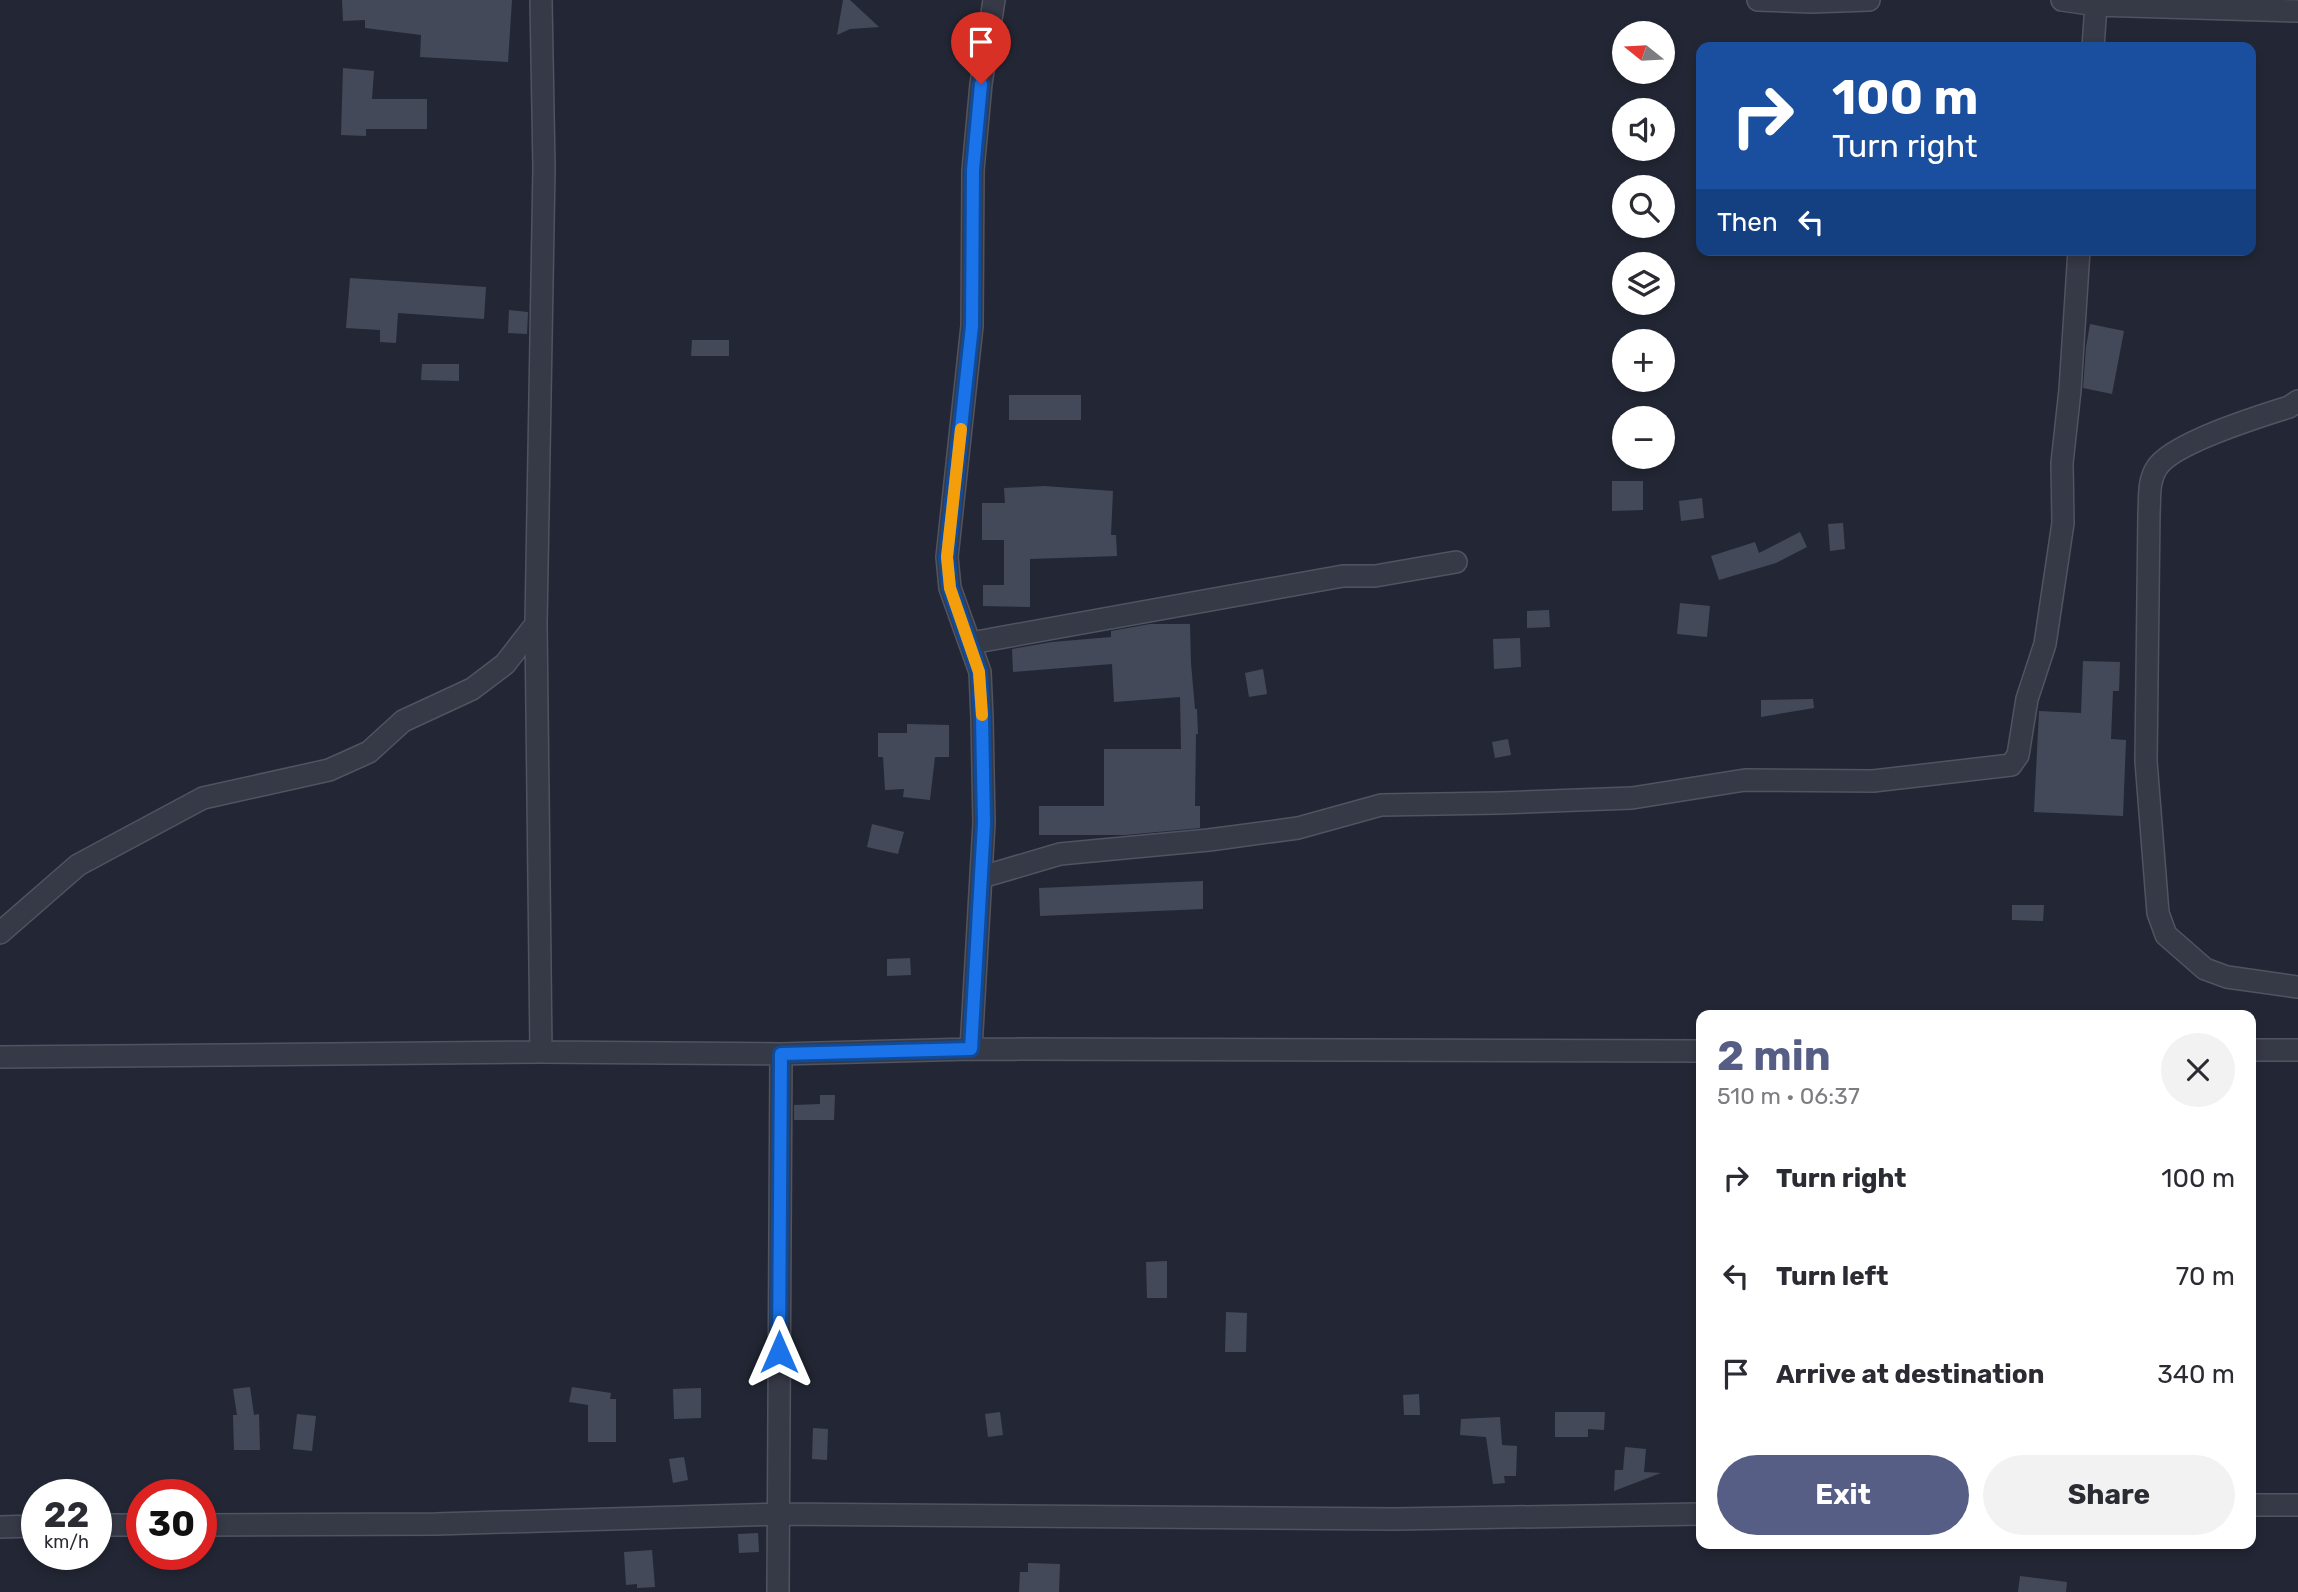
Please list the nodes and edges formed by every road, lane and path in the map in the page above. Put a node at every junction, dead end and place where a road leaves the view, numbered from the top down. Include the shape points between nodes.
1 (541, 0) edge
2 (994, 0) edge
3 (1758, 0) edge
4 (1869, 0) edge
5 (2063, 0) edge
6 (2096, 5) junction
7 (2298, 11) edge
8 (2093, 42) edge
9 (2079, 256) edge
10 (2298, 401) edge
11 (1456, 562) dead end
12 (536, 624) junction
13 (971, 643) junction
14 (982, 877) junction
15 (0, 933) edge
16 (2298, 987) edge
17 (971, 1049) junction
18 (2298, 1050) edge
19 (1696, 1051) edge
20 (2256, 1051) edge
21 (541, 1052) junction
22 (781, 1054) junction
23 (0, 1057) edge
24 (2256, 1505) edge
25 (2298, 1506) edge
26 (778, 1514) junction
27 (1696, 1514) edge
28 (217, 1525) edge
29 (21, 1526) edge
30 (0, 1527) edge
31 (778, 1592) edge

1 - 12 street via 544,168
2 - 13 street via 973,170 972,326 947,557 950,588
3 - 4 street
5 - 6 street
6 - 7 street
6 - 8 street
9 - 14 street via 2062,463 2063,523 2045,644 2027,699 2018,755 2011,765 1873,781 1745,780 1632,798 1381,805 1298,828 1060,854
10 - 16 street via 2228,427 2165,458 2155,470 2149,513 2146,761 2158,913 2166,936 2205,969
11 - 13 street via 1375,576 1343,576
12 - 15 street via 505,664 472,689 403,721 369,752 329,770 203,798 78,864
12 - 21 street
13 - 14 street via 979,672 982,718
14 - 17 street
17 - 19 street
17 - 22 street
18 - 20 street
21 - 22 street
21 - 23 street
22 - 26 street
24 - 25 street
26 - 27 street via 1396,1519
26 - 28 street
26 - 31 street
29 - 30 street

